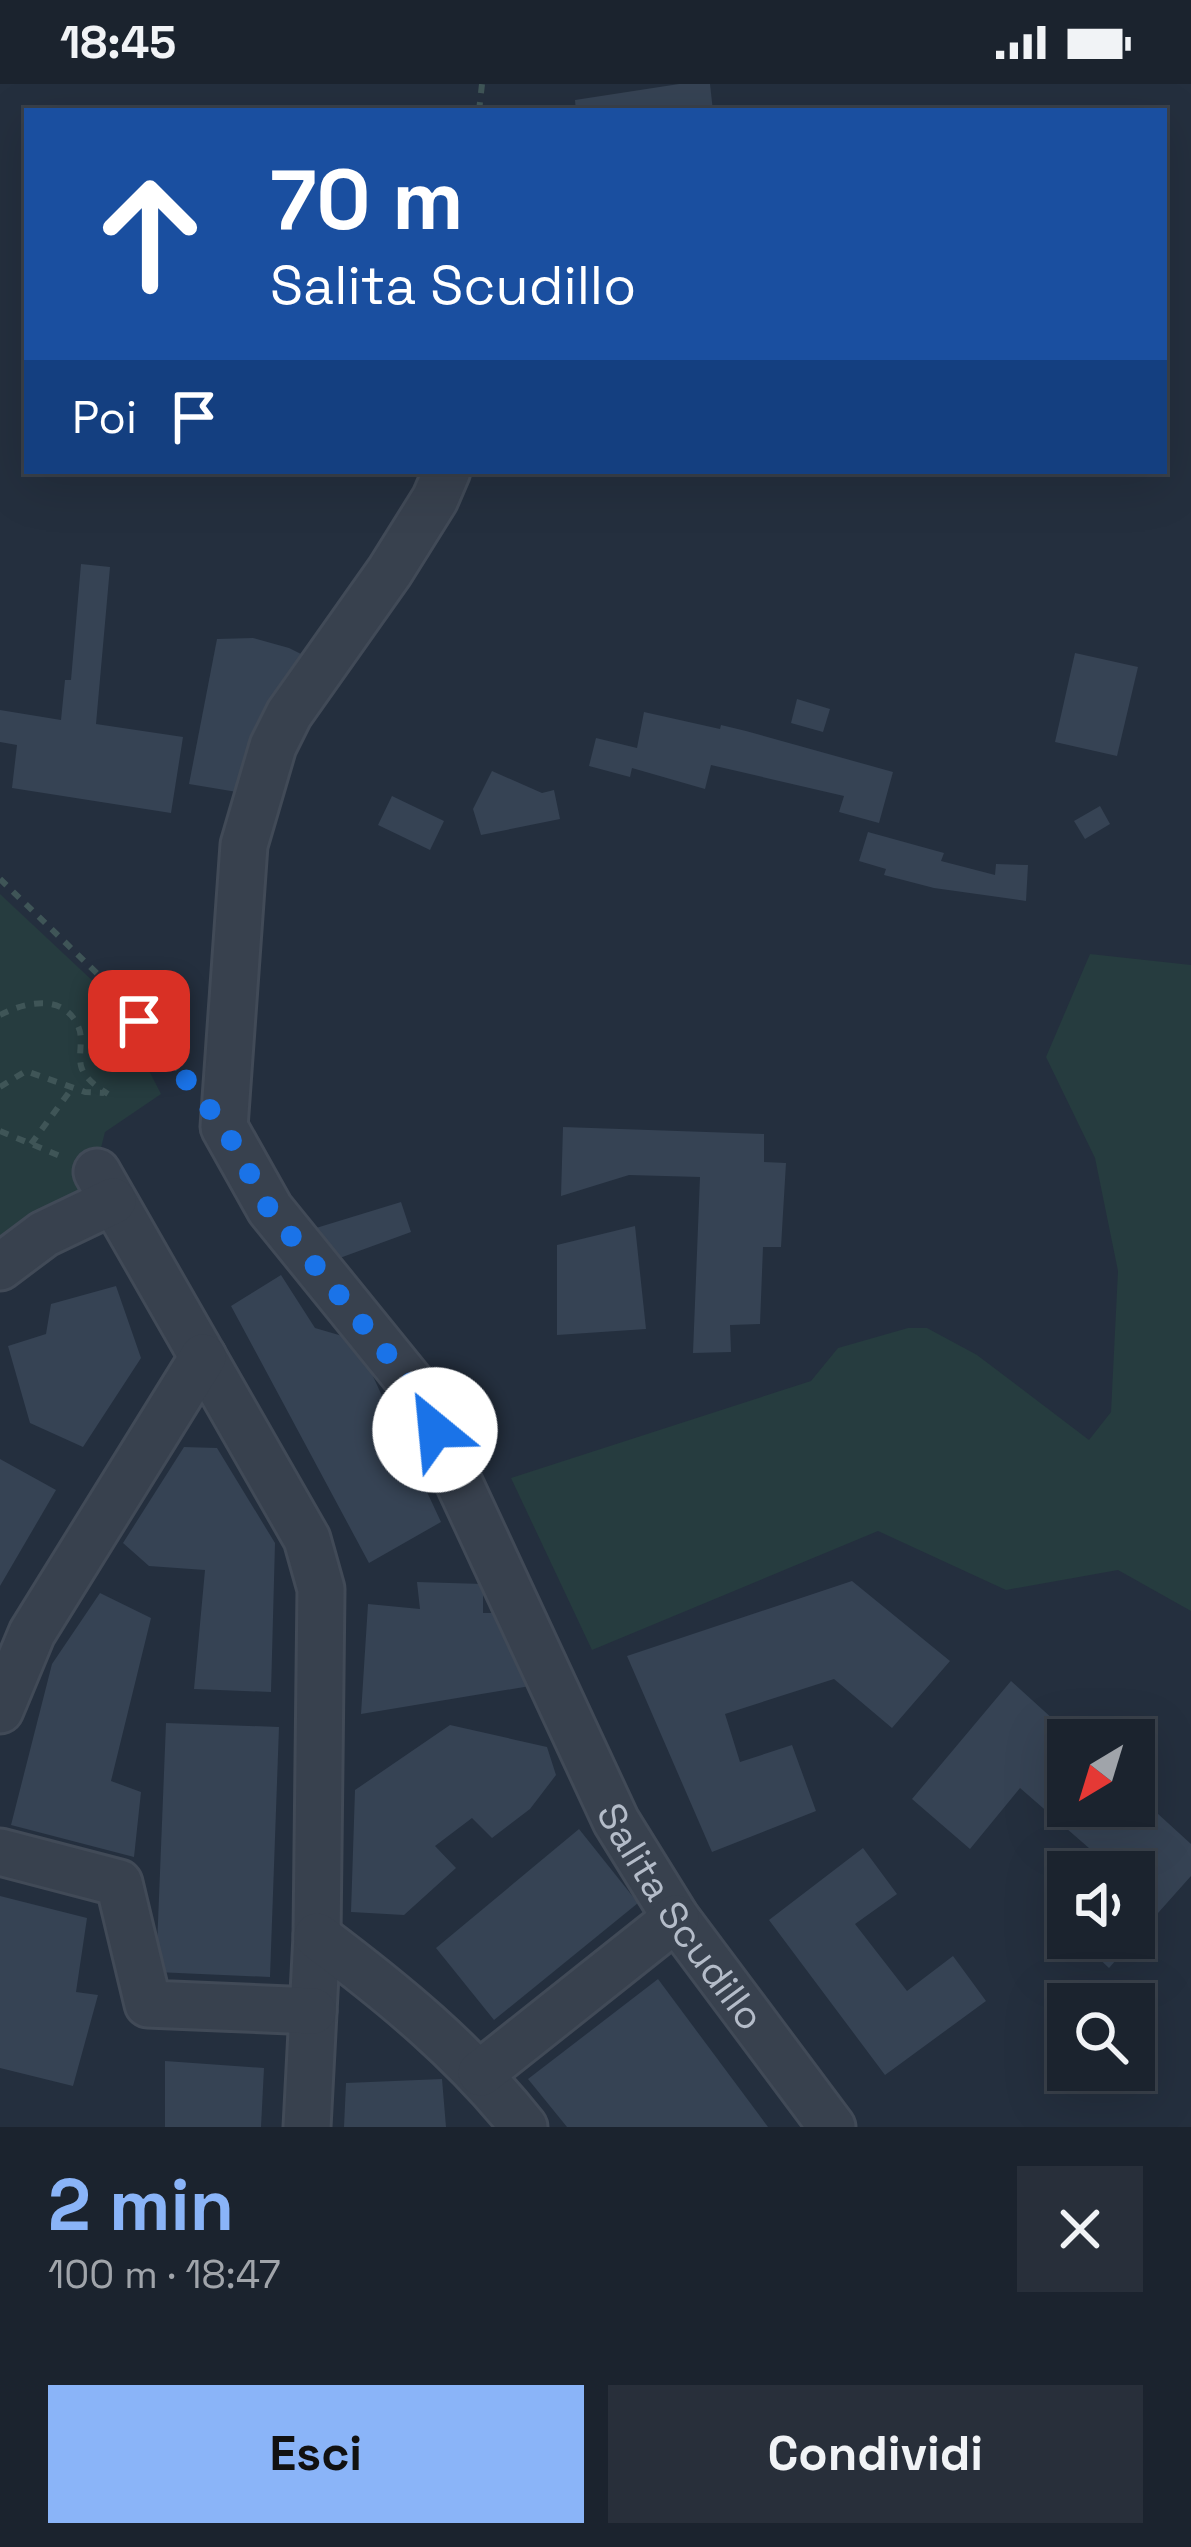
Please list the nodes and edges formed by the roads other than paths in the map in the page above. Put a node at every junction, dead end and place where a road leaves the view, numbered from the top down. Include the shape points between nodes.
1 (445, 474) edge
2 (0, 1267) edge
3 (203, 1357) junction
4 (233, 1410) junction
5 (168, 1414) junction
6 (0, 1710) edge
7 (0, 1852) edge
8 (676, 1918) junction
9 (317, 1936) junction
10 (313, 2011) junction
11 (482, 2073) junction
12 (307, 2127) edge
13 (524, 2127) edge
14 (832, 2127) edge

1 - 8 street, Salita Scudillo via 273,746 244,845 224,1127 269,1209 415,1388 616,1821
2 - 3 street via 105,1186
3 - 4 street
3 - 5 street
4 - 5 street
4 - 9 street via 307,1539 321,1588
5 - 6 street via 32,1633
7 - 10 street via 119,1883 148,2004
8 - 11 street
8 - 14 street, Salita Scudillo
9 - 10 street
9 - 11 street
10 - 12 street
11 - 13 street

